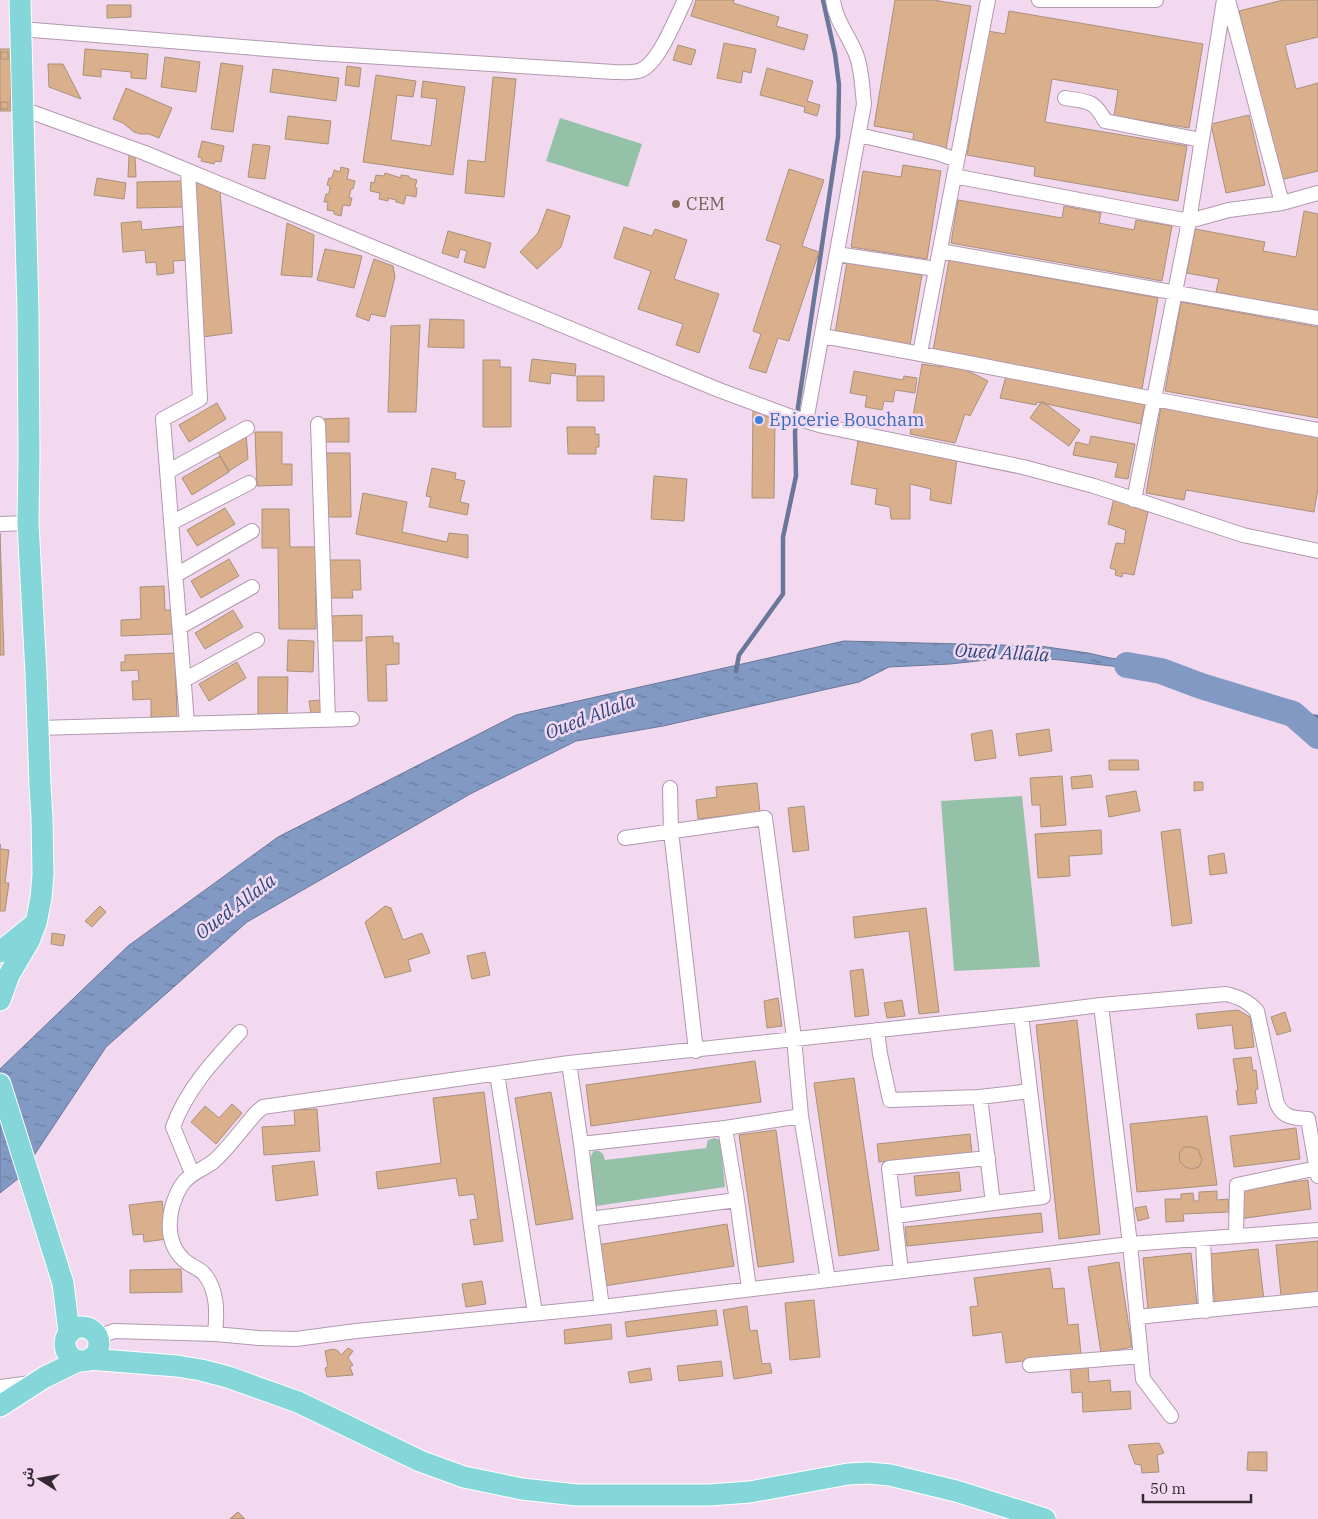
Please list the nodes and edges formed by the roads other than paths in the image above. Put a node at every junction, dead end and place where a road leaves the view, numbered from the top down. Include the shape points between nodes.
1 (20, 0) edge
2 (685, 0) edge
3 (833, 0) edge
4 (988, 0) edge
5 (1039, 0) edge
6 (1156, 0) edge
7 (1224, 0) edge
8 (1228, 0) edge
9 (21, 29) junction
10 (1065, 98) dead end
11 (23, 109) junction
12 (859, 134) junction
13 (1201, 140) junction
14 (957, 160) junction
15 (188, 171) junction
16 (954, 176) junction
17 (1318, 193) edge
18 (1282, 203) junction
19 (1189, 221) junction
20 (940, 251) junction
21 (837, 254) junction
22 (936, 269) junction
23 (1175, 292) junction
24 (1318, 318) edge
25 (822, 336) junction
26 (920, 353) junction
27 (1154, 400) junction
28 (804, 421) junction
29 (318, 424) dead end
30 (247, 428) dead end
31 (1318, 430) edge
32 (167, 472) junction
33 (249, 482) dead end
34 (1134, 500) junction
35 (28, 523) junction
36 (171, 523) junction
37 (0, 524) edge
38 (252, 531) dead end
39 (1318, 550) edge
40 (176, 575) junction
41 (252, 587) dead end
42 (180, 628) junction
43 (257, 640) dead end
44 (184, 680) junction
45 (352, 719) dead end
46 (328, 720) junction
47 (187, 723) junction
48 (38, 728) junction
49 (670, 788) dead end
50 (671, 831) junction
51 (625, 838) dead end
52 (36, 922) junction
53 (0, 952) edge
54 (0, 1000) edge
55 (1101, 1005) junction
56 (1021, 1016) junction
57 (878, 1030) junction
58 (240, 1032) dead end
59 (794, 1038) junction
60 (696, 1051) junction
61 (569, 1063) junction
62 (497, 1074) junction
63 (0, 1084) edge
64 (1030, 1091) junction
65 (980, 1097) junction
66 (801, 1116) junction
67 (725, 1128) junction
68 (581, 1144) junction
69 (988, 1158) junction
70 (1317, 1172) edge
71 (192, 1173) junction
72 (737, 1200) junction
73 (993, 1203) junction
74 (894, 1216) junction
75 (590, 1219) junction
76 (1318, 1230) edge
77 (1236, 1236) junction
78 (1203, 1238) junction
79 (1130, 1244) junction
80 (901, 1271) junction
81 (828, 1280) junction
82 (63, 1283) junction
83 (749, 1289) junction
84 (1318, 1300) edge
85 (602, 1307) junction
86 (1206, 1311) junction
87 (535, 1313) junction
88 (1137, 1318) junction
89 (216, 1334) junction
90 (67, 1336) junction
91 (91, 1345) junction
92 (1141, 1356) junction
93 (1030, 1365) dead end
94 (34, 1383) junction
95 (0, 1386) edge
96 (0, 1406) edge
97 (1171, 1416) dead end
98 (1045, 1519) edge

1 - 9 main road
2 - 9 street via 664,44 650,64 639,71 317,53
3 - 12 street via 862,76 864,104
4 - 14 street
5 - 6 street
7 - 13 street
8 - 18 street
9 - 11 main road
10 - 13 street via 1093,104 1105,122
11 - 15 street
11 - 35 main road via 30,457
12 - 14 street
12 - 21 street
13 - 19 street
14 - 16 street
15 - 28 street via 719,390
15 - 32 street via 200,399 163,419
16 - 19 street
16 - 20 street
17 - 18 street
18 - 19 street via 1229,210
19 - 23 street
20 - 22 street
20 - 23 street
21 - 22 street
21 - 25 street
22 - 26 street
23 - 24 street
23 - 27 street
25 - 26 street
25 - 28 street
26 - 27 street
27 - 31 street
27 - 34 street
28 - 34 street via 1023,467
29 - 46 street
30 - 32 street
32 - 36 street
33 - 36 street
34 - 39 street via 1242,535
35 - 37 street
35 - 48 main road
36 - 40 street
38 - 40 street
40 - 42 street
41 - 42 street
42 - 44 street
43 - 44 street
44 - 47 street
45 - 46 street
46 - 47 street
47 - 48 street
48 - 52 main road via 43,848 41,898
49 - 50 street
50 - 51 street
50 - 59 street via 765,818
50 - 60 street
52 - 53 main road
52 - 54 main road
55 - 56 street
55 - 70 street via 1226,994 1250,1003 1257,1011 1277,1104 1285,1116 1308,1119
55 - 79 street
56 - 57 street
56 - 64 street
57 - 59 street
57 - 65 street via 890,1100
58 - 71 street via 208,1066 178,1113 173,1127
59 - 60 street
59 - 66 street
60 - 61 street
61 - 62 street
61 - 68 street
62 - 71 street via 263,1107 215,1160
62 - 87 street
63 - 82 main road
64 - 65 street
64 - 73 street via 1043,1197
65 - 69 street
66 - 67 street
66 - 81 street
67 - 68 street
67 - 72 street
68 - 75 street
69 - 73 street
69 - 74 street via 889,1168
70 - 77 street via 1237,1185
71 - 89 street via 175,1198 170,1215 171,1241 176,1252 200,1270 211,1284
72 - 75 street
72 - 83 street
73 - 74 street
74 - 80 street
75 - 85 street
76 - 77 street
77 - 78 street
78 - 79 street
78 - 86 street
79 - 80 street
79 - 88 street
80 - 81 street
81 - 83 street
82 - 90 main road
82 - 91 main road
83 - 85 street
84 - 86 street
85 - 87 street
86 - 88 street
87 - 89 street via 296,1339
88 - 92 street
89 - 91 street via 114,1331
90 - 91 main road via 75,1328 83,1326
90 - 91 main road via 65,1346 69,1355
90 - 94 main road
91 - 94 main road
91 - 98 main road via 137,1363 201,1370 250,1384 306,1406 420,1461 464,1477 522,1489 577,1495 709,1495 750,1492 868,1473 956,1491
92 - 93 street
92 - 97 street via 1143,1379
94 - 95 street
94 - 96 main road

